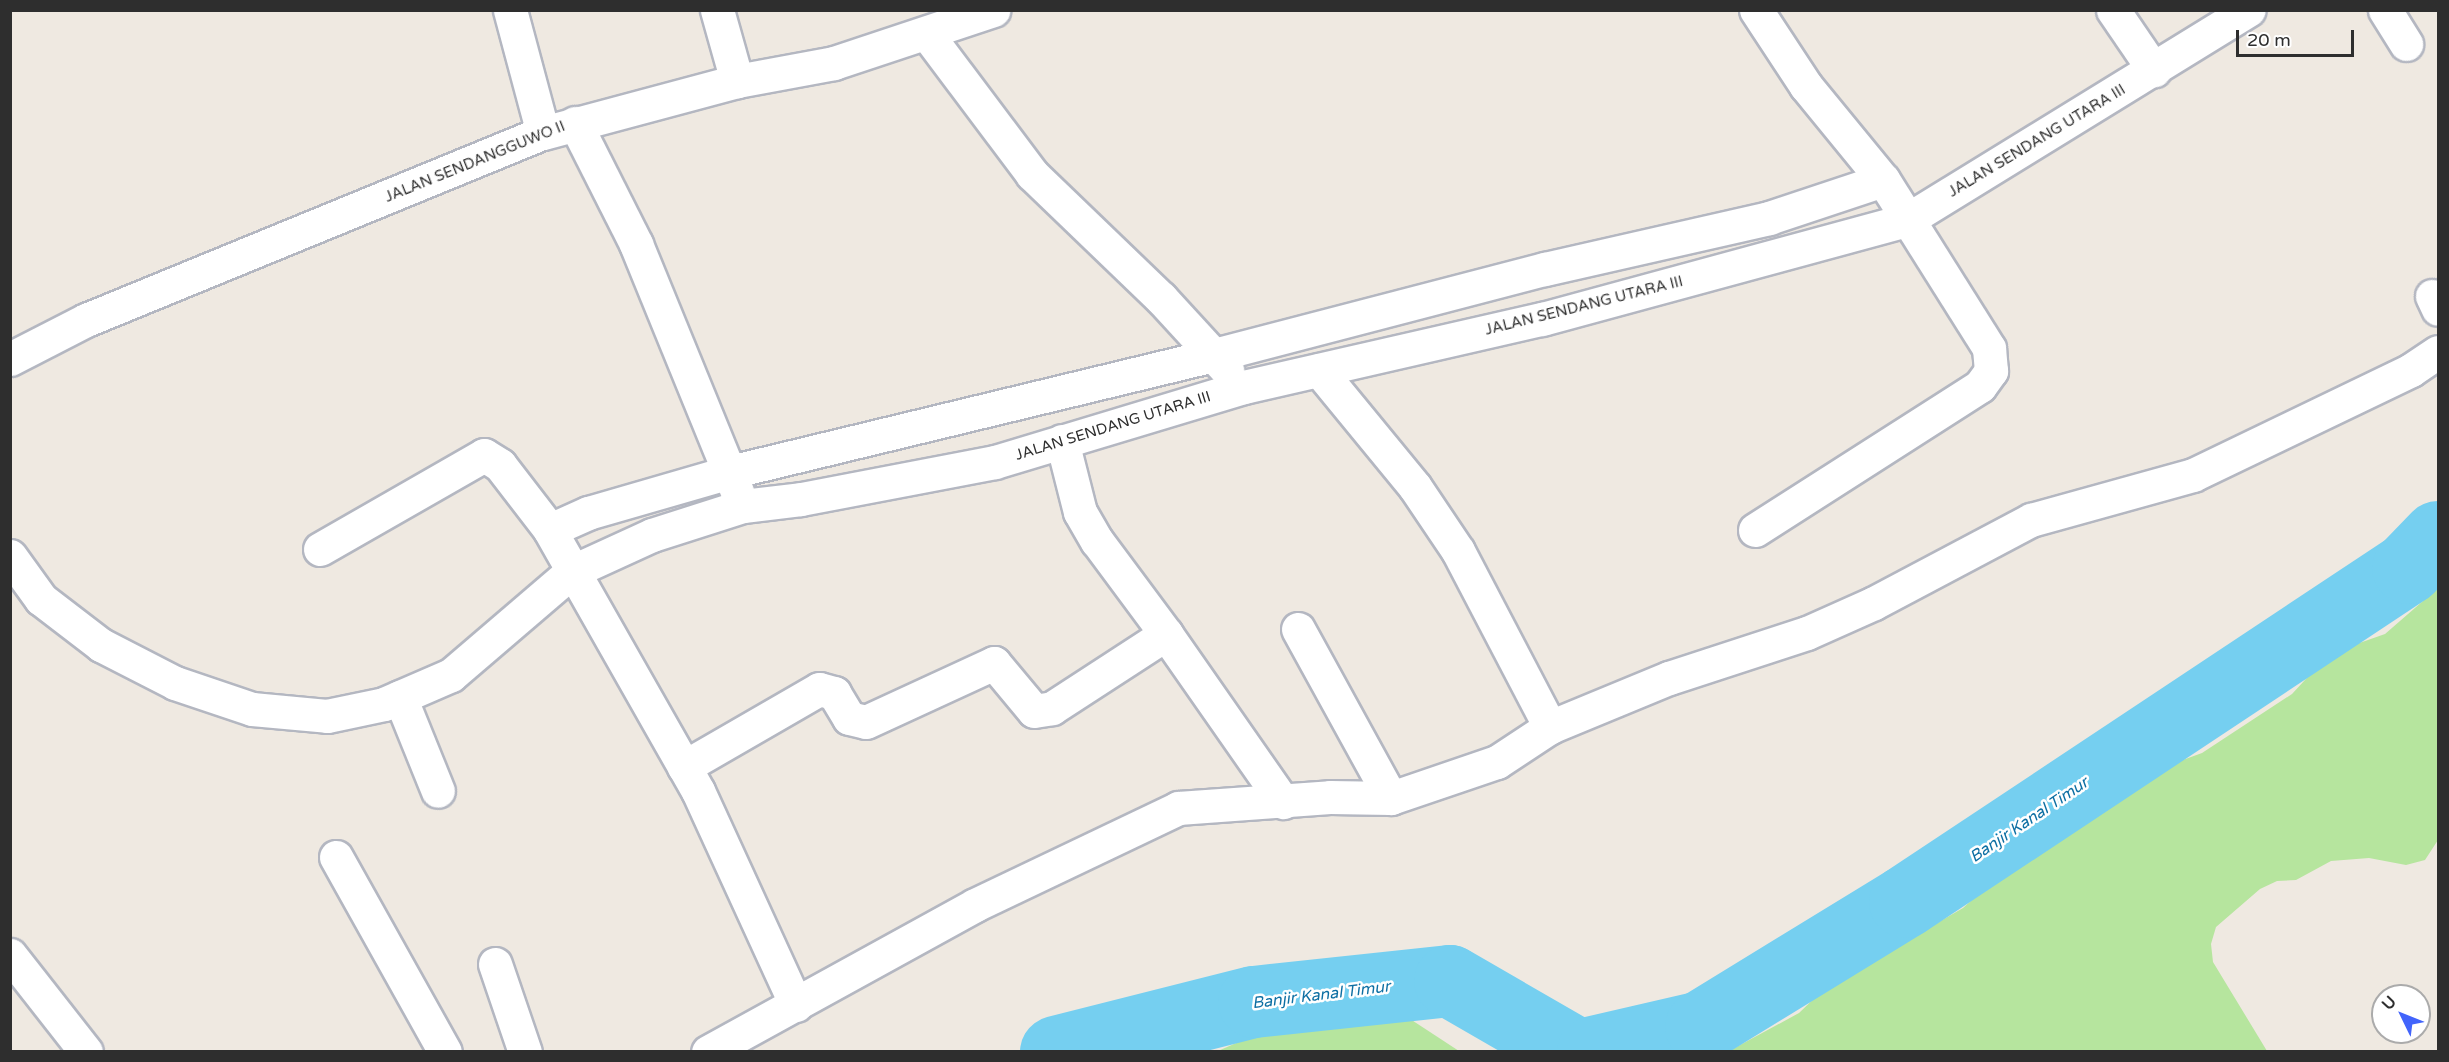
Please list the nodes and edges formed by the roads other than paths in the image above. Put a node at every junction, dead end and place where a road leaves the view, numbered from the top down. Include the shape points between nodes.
1 (510, 10) edge
2 (717, 10) edge
3 (993, 10) edge
4 (1756, 10) edge
5 (2113, 10) edge
6 (2249, 10) edge
7 (2385, 10) edge
8 (927, 34) junction
9 (2406, 44) dead end
10 (2154, 70) junction
11 (737, 81) junction
12 (575, 123) junction
13 (543, 133) junction
14 (1883, 180) junction
15 (1907, 220) junction
16 (2439, 352) edge
17 (1214, 356) junction
18 (10, 359) edge
19 (1319, 370) junction
20 (1244, 387) junction
21 (1062, 441) junction
22 (730, 472) junction
23 (743, 506) junction
24 (550, 530) junction
25 (1755, 530) dead end
26 (320, 549) dead end
27 (10, 556) edge
28 (571, 572) junction
29 (1298, 629) dead end
30 (1166, 634) junction
31 (400, 697) junction
32 (1550, 728) junction
33 (684, 767) junction
34 (438, 791) dead end
35 (1391, 798) junction
36 (1282, 802) junction
37 (336, 857) dead end
38 (10, 955) edge
39 (495, 964) dead end
40 (796, 1005) junction
41 (86, 1052) edge
42 (444, 1052) edge
43 (525, 1052) edge
44 (708, 1052) edge

1 - 13 street
2 - 11 street
3 - 8 street, JALAN SENDANGGUWO II
4 - 14 street via 1806,86
5 - 10 street
6 - 10 street, JALAN SENDANG UTARA III
7 - 9 street
8 - 11 street, JALAN SENDANGGUWO II via 834,63
8 - 17 street via 1032,174 1161,298
10 - 15 street, JALAN SENDANG UTARA III
11 - 12 street, JALAN SENDANGGUWO II
12 - 13 street, JALAN SENDANGGUWO II
12 - 22 street via 636,244
13 - 18 street, JALAN SENDANGGUWO II via 86,320
14 - 15 street
14 - 17 street via 1769,218 1545,269
15 - 19 street, JALAN SENDANG UTARA III via 1542,319
15 - 25 street via 1989,348 1991,371 1980,386
16 - 32 street via 2411,370 2193,475 2031,520 1874,603 1807,633 1669,678
17 - 20 street
17 - 22 street
19 - 20 street, JALAN SENDANG UTARA III
19 - 32 street via 1415,487 1458,551
20 - 21 street, JALAN SENDANG UTARA III
21 - 23 street, JALAN SENDANG UTARA III via 995,462 801,499
21 - 30 street via 1080,512
22 - 23 street
22 - 24 street via 588,513
23 - 28 street, JALAN SENDANG UTARA III via 652,535
24 - 26 street via 500,465 483,455
24 - 28 street
27 - 31 street, JALAN SENDANG UTARA III via 41,599 101,645 175,683 252,709 327,716
28 - 31 street, JALAN SENDANG UTARA III via 451,675
28 - 33 street
29 - 35 street
30 - 33 street via 1052,708 1034,711 1000,666 989,663 866,722 849,718 834,693 819,688
30 - 36 street
31 - 34 street
32 - 35 street via 1497,762
33 - 40 street
35 - 36 street
36 - 40 street via 1178,808 975,905
37 - 42 street
38 - 41 street
39 - 43 street
40 - 44 street

